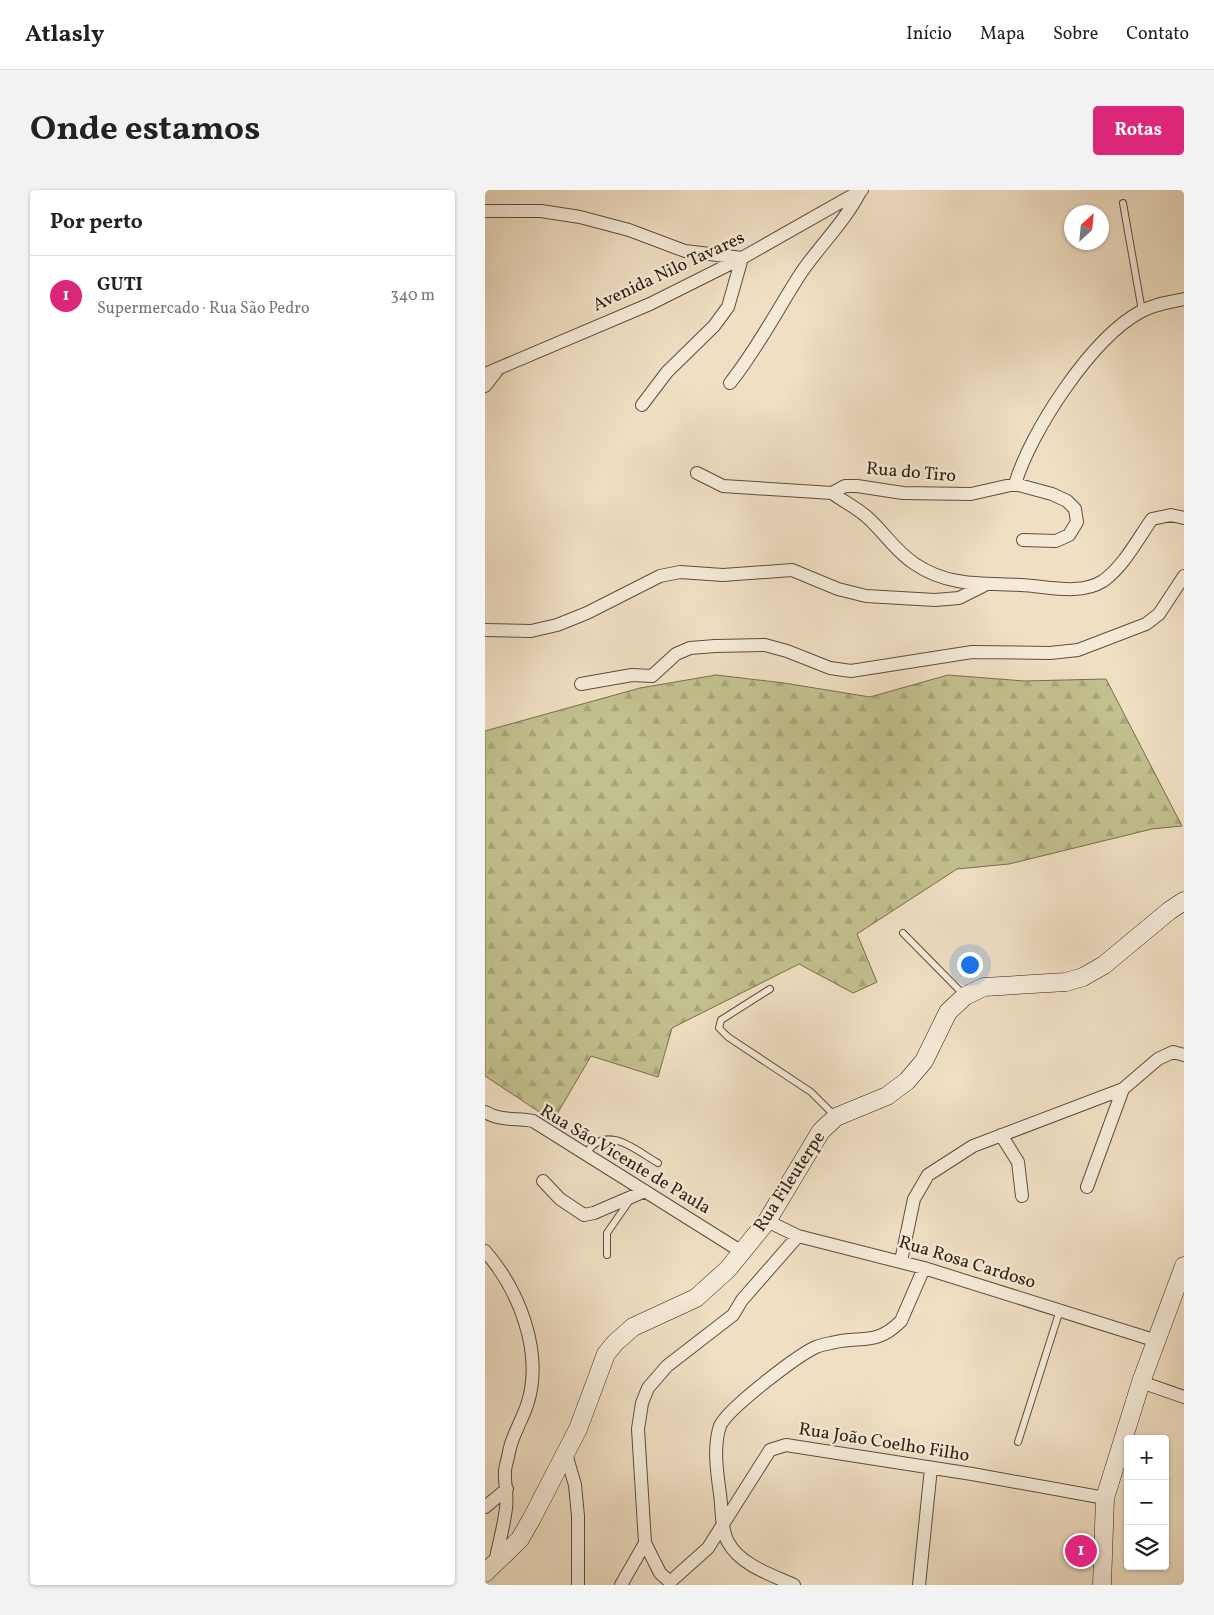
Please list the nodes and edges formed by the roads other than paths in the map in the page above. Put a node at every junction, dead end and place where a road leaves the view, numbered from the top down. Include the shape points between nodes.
1 (861, 191) edge
2 (1123, 203) dead end
3 (485, 211) edge
4 (742, 258) junction
5 (1184, 298) edge
6 (1142, 311) junction
7 (499, 368) junction
8 (485, 374) edge
9 (730, 383) dead end
10 (485, 386) edge
11 (642, 405) dead end
12 (697, 472) dead end
13 (1015, 484) junction
14 (832, 493) junction
15 (1184, 518) edge
16 (1023, 540) dead end
17 (1184, 576) edge
18 (983, 586) junction
19 (485, 630) edge
20 (581, 684) dead end
21 (1184, 901) edge
22 (903, 933) dead end
23 (769, 989) dead end
24 (965, 996) junction
25 (1184, 1055) edge
26 (1123, 1089) junction
27 (485, 1112) edge
28 (836, 1117) junction
29 (1001, 1135) junction
30 (587, 1153) junction
31 (658, 1163) dead end
32 (543, 1180) dead end
33 (1087, 1187) dead end
34 (645, 1191) junction
35 (632, 1196) junction
36 (1022, 1196) dead end
37 (767, 1221) junction
38 (798, 1236) junction
39 (485, 1251) edge
40 (742, 1252) junction
41 (607, 1255) dead end
42 (901, 1261) junction
43 (1184, 1266) edge
44 (924, 1268) junction
45 (1060, 1310) junction
46 (1157, 1342) junction
47 (1141, 1382) junction
48 (1184, 1397) edge
49 (1018, 1442) dead end
50 (566, 1454) junction
51 (931, 1468) junction
52 (507, 1489) junction
53 (1105, 1498) junction
54 (485, 1507) edge
55 (725, 1525) junction
56 (645, 1543) junction
57 (490, 1569) edge
58 (671, 1584) edge
59 (578, 1585) edge
60 (621, 1585) edge
61 (794, 1585) edge
62 (919, 1585) edge
63 (1102, 1585) edge

1 - 4 street, Avenida Nilo Tavares
1 - 9 street via 841,225 802,272 765,335
2 - 6 lane
3 - 4 street via 541,211 580,217 629,230 685,251
4 - 7 street, Avenida Nilo Tavares via 649,304
4 - 11 street via 728,307 714,326 667,372
5 - 6 street
6 - 13 street via 1109,336 1080,370 1033,438
7 - 8 street, Avenida Nilo Tavares
7 - 10 street
12 - 14 street, Rua do Tiro via 723,486
13 - 14 street, Rua do Tiro via 971,494 910,494 857,486 845,486
13 - 16 street, Rua do Tiro via 1067,501 1075,509 1077,522 1069,535 1056,541
14 - 18 street via 867,517 899,552 916,565 939,577
15 - 18 street via 1171,515 1152,519 1118,568 1087,588
17 - 20 street via 1159,614 1146,624 1078,650 972,652 851,671 830,668 765,645 690,648 676,654 652,676 632,675
18 - 19 street via 959,598 935,600 866,596 838,589 792,570 723,575 680,572 660,576 557,625 531,631
21 - 24 main road, Rua Fileuterpe via 1104,965 1083,977 1066,982 984,987
22 - 24 lane
23 - 28 lane via 721,1020 719,1028 811,1092
24 - 28 main road, Rua Fileuterpe via 948,1012 924,1061 907,1081 887,1096
25 - 26 street via 1173,1052 1158,1059
26 - 29 street
26 - 33 street
27 - 30 street, Rua São Vicente de Paula via 495,1118 533,1121
28 - 37 main road, Rua Fileuterpe via 821,1131 807,1152
29 - 36 street via 1018,1162
29 - 42 street via 973,1146 923,1181 914,1199
30 - 31 lane via 601,1140 613,1138
30 - 34 street, Rua São Vicente de Paula
32 - 35 street via 560,1199 584,1215
34 - 35 street
34 - 40 street, Rua São Vicente de Paula
35 - 41 lane via 607,1234
37 - 38 street, Rua Rosa Cardoso
37 - 40 main road, Rua Fileuterpe
38 - 42 street, Rua Rosa Cardoso
38 - 56 street via 742,1300 733,1315 667,1366 648,1388 641,1403 638,1429
39 - 52 street via 511,1285 523,1317 532,1358 533,1381 529,1401 510,1448 505,1471
40 - 50 main road, Rua Fileuterpe via 696,1298 633,1327 615,1343 606,1354
42 - 44 street, Rua Rosa Cardoso
43 - 46 main road
44 - 45 street, Rua Rosa Cardoso
44 - 55 street via 901,1321 884,1336 815,1347 726,1415 717,1441 717,1476
45 - 46 street, Rua Rosa Cardoso
45 - 49 lane
46 - 47 main road
47 - 48 street
47 - 53 main road
50 - 57 main road, Rua Fileuterpe via 520,1539
50 - 59 street via 575,1485 578,1516
51 - 53 street, Rua João Coelho Filho
51 - 55 street, Rua João Coelho Filho via 776,1446 769,1450 756,1470
51 - 62 street
52 - 54 street
52 - 57 street via 507,1508
53 - 63 main road
55 - 58 street, Rua João Coelho Filho via 708,1548
55 - 61 street via 727,1541 744,1560
56 - 58 street, Rua João Coelho Filho via 660,1573
56 - 60 street

